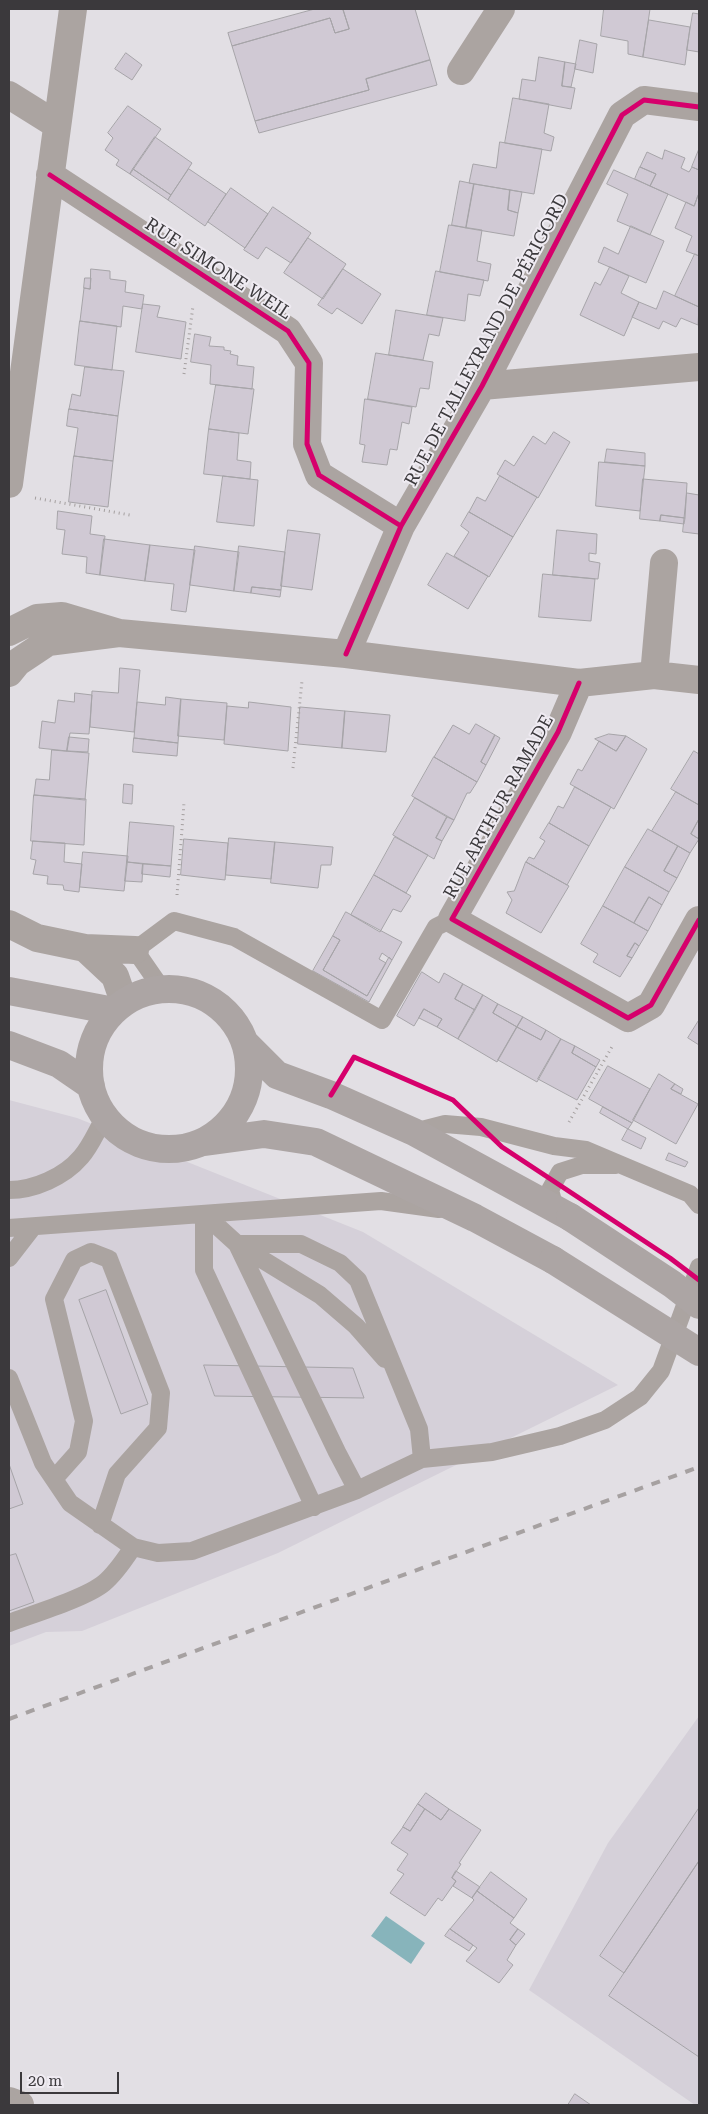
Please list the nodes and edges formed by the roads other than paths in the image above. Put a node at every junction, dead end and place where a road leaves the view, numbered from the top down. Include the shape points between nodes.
1 (73, 9) edge
2 (501, 9) edge
3 (461, 71) dead end
4 (9, 95) edge
5 (699, 106) edge
6 (57, 125) junction
7 (50, 175) junction
8 (19, 330) edge
9 (699, 367) edge
10 (482, 386) junction
11 (18, 490) edge
12 (401, 526) junction
13 (664, 563) dead end
14 (9, 632) edge
15 (119, 632) junction
16 (346, 654) junction
17 (9, 673) edge
18 (654, 675) junction
19 (699, 680) edge
20 (579, 682) junction
21 (452, 919) junction
22 (699, 920) edge
23 (9, 924) edge
24 (85, 948) junction
25 (135, 950) junction
26 (162, 989) junction
27 (9, 991) edge
28 (119, 1006) junction
29 (245, 1043) junction
30 (9, 1045) edge
31 (91, 1086) junction
32 (105, 1117) junction
33 (414, 1132) junction
34 (203, 1142) junction
35 (624, 1165) junction
36 (9, 1190) edge
37 (699, 1205) edge
38 (564, 1213) junction
39 (204, 1214) junction
40 (474, 1218) junction
41 (33, 1227) junction
42 (9, 1228) edge
43 (236, 1244) junction
44 (9, 1258) edge
45 (699, 1267) edge
46 (699, 1305) edge
47 (699, 1352) edge
48 (396, 1371) junction
49 (9, 1378) edge
50 (422, 1459) junction
51 (54, 1479) junction
52 (357, 1490) junction
53 (314, 1507) junction
54 (100, 1525) junction
55 (133, 1547) junction
56 (9, 1623) edge
57 (9, 2102) edge
58 (20, 2105) edge

1 - 6 street
2 - 3 street
4 - 6 street
5 - 10 street, RUE DE TALLEYRAND DE PÉRIGORD via 644,100 622,115
6 - 7 street
7 - 8 street
7 - 12 street, RUE SIMONE WEIL via 288,331 309,363 307,444 319,475
8 - 11 street
9 - 10 street
10 - 12 street, RUE DE TALLEYRAND DE PÉRIGORD
12 - 16 street, RUE DE TALLEYRAND DE PÉRIGORD
13 - 18 street
14 - 15 street via 37,618 62,616
15 - 16 street
15 - 17 street via 48,642 18,662
16 - 20 street
18 - 19 street
18 - 20 street
20 - 21 street, RUE ARTHUR RAMADE via 558,732
21 - 22 street, RUE ARTHUR RAMADE via 628,1018 651,1005
21 - 25 lane via 436,927 382,1020 234,937 174,921
23 - 24 street via 37,938
24 - 25 street
24 - 28 street via 115,976
25 - 26 lane
26 - 28 main road via 142,993
26 - 29 main road via 198,994 213,1002 227,1013
27 - 28 main road
28 - 31 main road via 101,1026 92,1045
29 - 33 main road via 277,1075 332,1095
29 - 34 main road via 250,1066 247,1090 238,1111 223,1129
30 - 31 main road via 59,1064
31 - 32 main road
32 - 34 main road via 125,1136 150,1147 177,1149
32 - 36 lane via 81,1157 58,1176 22,1190
33 - 35 lane via 445,1124 481,1127 554,1146 586,1150
33 - 38 main road
34 - 40 main road via 264,1134 316,1142
35 - 37 lane via 690,1194
35 - 38 lane via 582,1166 560,1172 550,1190 552,1201
38 - 46 main road, bridge
39 - 40 lane via 382,1201 427,1206
39 - 41 lane
39 - 43 lane
39 - 53 lane via 204,1270
40 - 47 main road, bridge via 553,1260
41 - 42 lane
41 - 44 lane
43 - 48 lane via 320,1295 356,1326
43 - 48 lane via 301,1244 340,1263 358,1280
43 - 52 lane
45 - 50 lane via 661,1371 640,1397 605,1420 560,1436 492,1452
48 - 50 lane via 418,1429
49 - 51 lane via 42,1462
50 - 52 lane
51 - 54 lane via 70,1503
51 - 54 lane via 78,1452 84,1421 54,1299 74,1260 91,1252 109,1259 161,1393 158,1428 117,1474
52 - 53 lane
53 - 55 lane via 192,1551 158,1553
54 - 55 lane
55 - 56 lane via 104,1584
57 - 58 street

